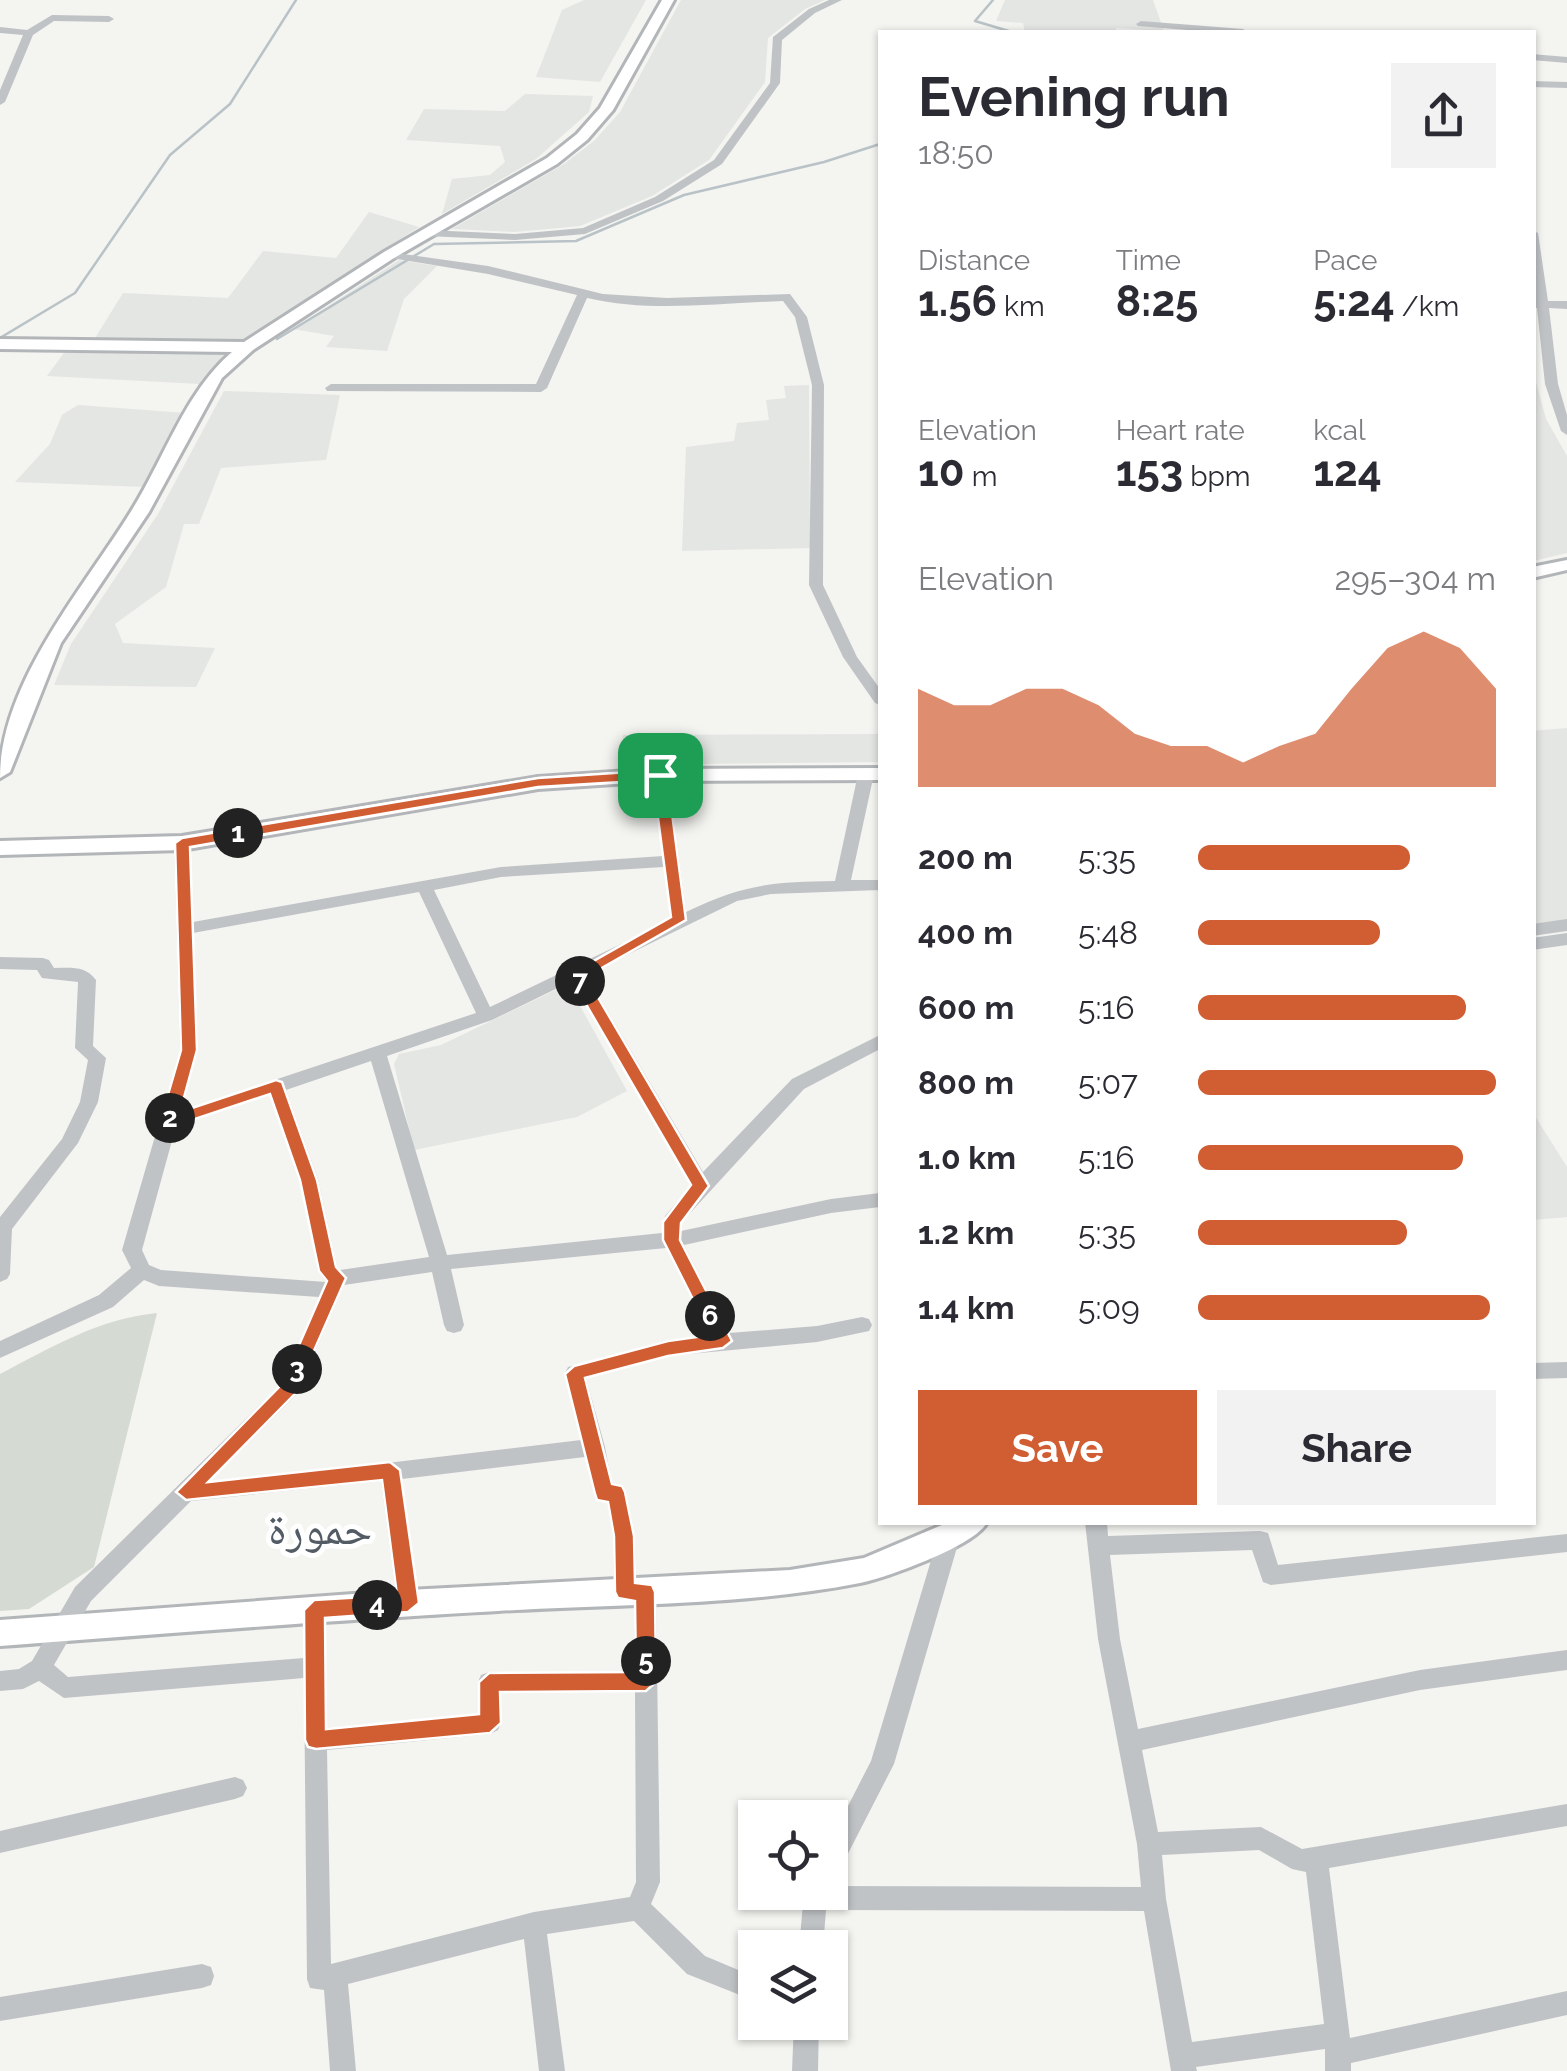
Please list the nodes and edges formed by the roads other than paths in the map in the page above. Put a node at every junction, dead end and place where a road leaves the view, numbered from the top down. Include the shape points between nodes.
1 (668, 0) edge
2 (837, 0) edge
3 (109, 19) dead end
4 (1140, 24) dead end
5 (0, 30) edge
6 (1217, 30) edge
7 (29, 33) junction
8 (1536, 57) edge
9 (1567, 60) edge
10 (1536, 84) edge
11 (1567, 85) edge
12 (0, 102) edge
13 (426, 234) junction
14 (390, 254) junction
15 (1537, 288) edge
16 (584, 294) junction
17 (1538, 305) edge
18 (1567, 306) edge
19 (0, 344) edge
20 (247, 347) junction
21 (331, 388) dead end
22 (1567, 431) edge
23 (1567, 564) edge
24 (1536, 572) edge
25 (878, 697) edge
26 (0, 772) edge
27 (873, 774) edge
28 (660, 775) junction
29 (182, 843) junction
30 (0, 848) edge
31 (668, 860) junction
32 (842, 884) junction
33 (424, 885) junction
34 (878, 885) edge
35 (679, 920) junction
36 (1567, 925) edge
37 (185, 929) junction
38 (1536, 929) edge
39 (1567, 940) edge
40 (1536, 944) edge
41 (0, 963) edge
42 (577, 975) junction
43 (486, 1016) junction
44 (878, 1043) edge
45 (377, 1053) junction
46 (276, 1086) junction
47 (168, 1122) junction
48 (701, 1186) junction
49 (878, 1200) edge
50 (1, 1227) edge
51 (672, 1240) junction
52 (440, 1263) junction
53 (142, 1270) junction
54 (0, 1274) edge
55 (334, 1284) junction
56 (454, 1325) dead end
57 (862, 1325) dead end
58 (723, 1341) junction
59 (0, 1350) edge
60 (1567, 1370) edge
61 (1536, 1372) edge
62 (595, 1447) junction
63 (390, 1470) junction
64 (186, 1492) junction
65 (962, 1530) edge
66 (1098, 1534) edge
67 (1567, 1543) edge
68 (635, 1592) junction
69 (408, 1603) junction
70 (314, 1610) junction
71 (64, 1628) junction
72 (0, 1633) edge
73 (1567, 1660) edge
74 (315, 1667) junction
75 (40, 1668) junction
76 (0, 1681) edge
77 (646, 1682) junction
78 (316, 1740) junction
79 (1129, 1742) junction
80 (235, 1788) dead end
81 (1567, 1816) edge
82 (848, 1831) edge
83 (0, 1842) edge
84 (1149, 1844) junction
85 (1316, 1859) junction
86 (848, 1895) edge
87 (1154, 1899) junction
88 (638, 1908) junction
89 (534, 1924) junction
90 (335, 1975) junction
91 (202, 1976) dead end
92 (738, 1982) edge
93 (1567, 2003) edge
94 (0, 2009) edge
95 (806, 2040) edge
96 (1338, 2053) edge
97 (1183, 2064) edge
98 (343, 2071) edge
99 (552, 2071) edge
100 (805, 2071) edge

1 - 13 main road via 606,110 582,137
2 - 13 street via 778,39 775,83 718,162 659,199 584,231
3 - 7 street via 52,18
4 - 6 street
5 - 7 street
7 - 12 street
8 - 9 street
10 - 11 street
13 - 14 main road
14 - 16 street
14 - 20 main road
15 - 17 street
16 - 21 street via 541,388
16 - 25 street via 667,302 786,297 802,318 818,385 816,585 850,657
17 - 18 street
17 - 22 street
19 - 20 main road
20 - 26 main road via 214,375 140,512 52,643
23 - 24 main road
27 - 28 main road
27 - 32 street
28 - 29 main road via 538,783
28 - 31 street
29 - 30 main road
29 - 37 street
31 - 33 street via 501,872
31 - 35 street
32 - 34 street
32 - 35 street via 770,888
33 - 37 street
33 - 43 street
35 - 42 street
36 - 38 street
37 - 47 street via 189,1050
39 - 40 street
41 - 50 street via 43,964 48,974 87,980 84,1048 97,1058 89,1102 70,1143
42 - 43 street
42 - 48 street
43 - 45 street
44 - 48 street via 798,1084
45 - 46 street
45 - 52 street
46 - 47 street
46 - 55 street
47 - 53 street via 132,1250
48 - 51 street via 672,1222
49 - 51 street
50 - 54 street
51 - 52 street
51 - 58 street
52 - 55 street
52 - 56 street
53 - 55 street via 159,1278
53 - 59 street via 106,1302
55 - 64 street via 289,1389
57 - 58 street
58 - 62 street via 668,1348 574,1374
60 - 61 street
62 - 63 street
62 - 68 street via 604,1494 616,1492
63 - 64 street
63 - 69 street
64 - 71 street via 83,1594
65 - 68 main road via 865,1570
65 - 82 street via 882,1764
66 - 67 street via 1260,1540 1271,1575
66 - 79 street
68 - 69 main road
68 - 77 street
69 - 70 main road
70 - 71 main road
70 - 74 street
71 - 72 main road
71 - 75 street
73 - 79 street via 1420,1680
74 - 75 street via 64,1688
74 - 78 street
75 - 76 street
77 - 78 street via 489,1682 490,1723
77 - 88 street via 648,1882
78 - 90 street via 319,1979
79 - 84 street
80 - 83 street
81 - 85 street
84 - 85 street via 1261,1838 1300,1861
84 - 87 street
85 - 96 street
86 - 87 street
87 - 97 street
88 - 89 street
88 - 92 street via 696,1965
89 - 90 street
89 - 99 street
90 - 98 street
91 - 94 street
93 - 96 street
95 - 100 street
96 - 97 street

